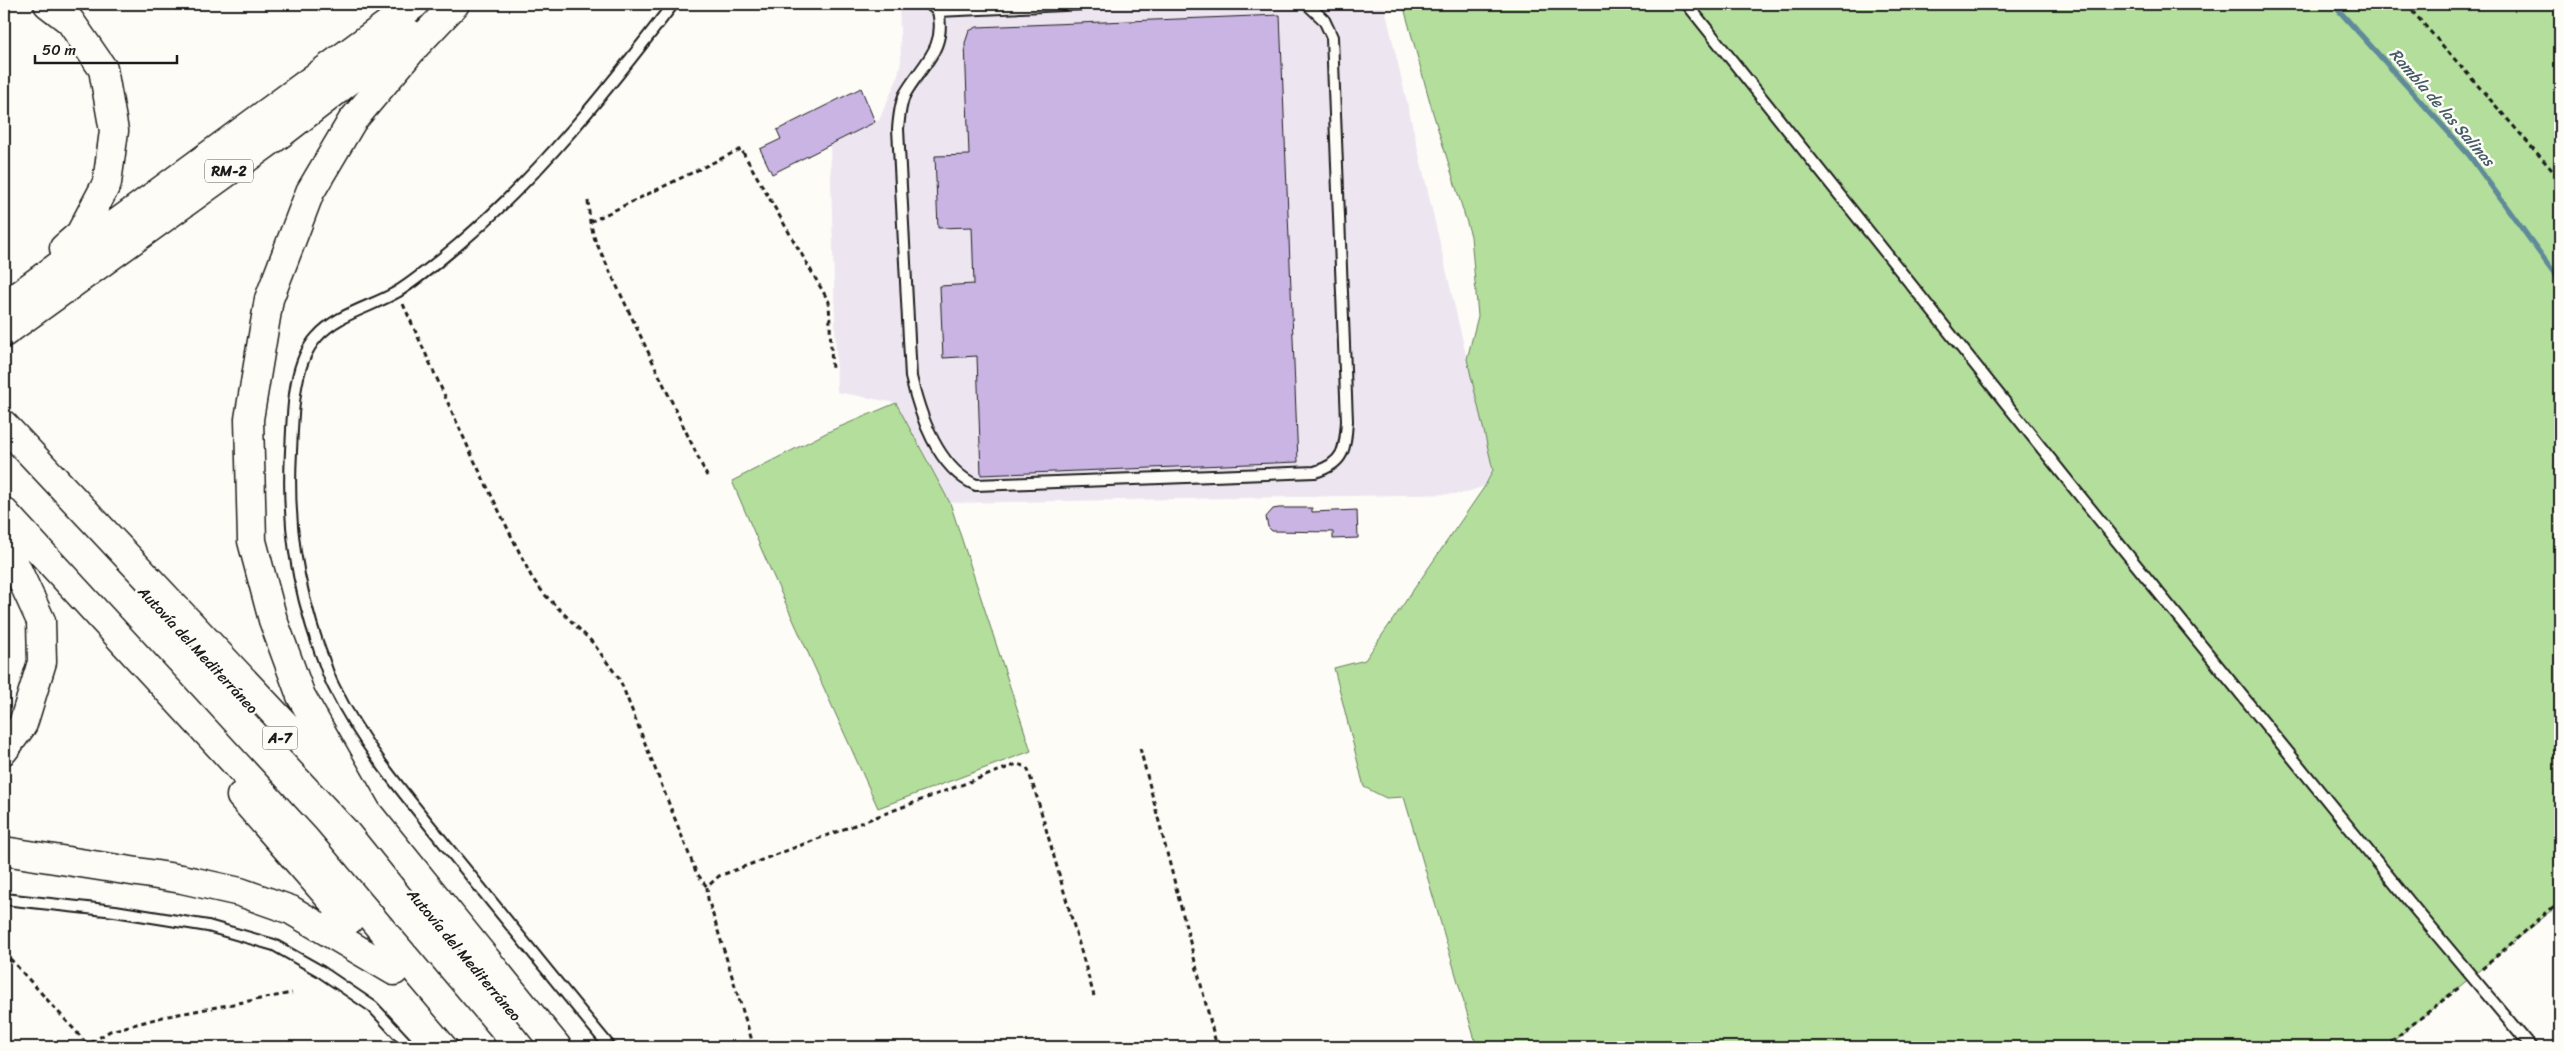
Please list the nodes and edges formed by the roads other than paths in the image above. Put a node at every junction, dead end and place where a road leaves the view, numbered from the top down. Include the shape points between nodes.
1 (48, 4) edge
2 (416, 4) edge
3 (449, 4) edge
4 (455, 4) edge
5 (673, 4) edge
6 (929, 4) edge
7 (1086, 4) edge
8 (1307, 4) edge
9 (1687, 4) edge
10 (938, 11) junction
11 (4, 318) edge
12 (4, 425) edge
13 (4, 442) edge
14 (4, 512) edge
15 (4, 534) edge
16 (4, 541) edge
17 (4, 750) edge
18 (367, 812) junction
19 (4, 851) edge
20 (4, 898) edge
21 (394, 971) junction
22 (410, 1047) edge
23 (457, 1047) edge
24 (480, 1047) edge
25 (540, 1047) edge
26 (557, 1047) edge
27 (610, 1047) edge
28 (2532, 1047) edge

1 - 11 highway via 70,21 103,69 114,131 107,183 80,234
2 - 11 highway, RM-2
3 - 11 highway, RM-2 via 283,132
4 - 18 highway via 416,44 352,121 310,192 269,299 249,419 252,541 273,620 301,696
5 - 27 lane via 615,81 540,165 460,243 398,292 344,317 316,338 295,389 289,499 294,557 310,622 333,685 362,736 402,792
6 - 10 lane
7 - 10 lane
8 - 10 lane via 1324,20 1332,37 1347,421 1342,453 1332,467 1315,472 976,485 952,468 918,407 911,377 898,129 904,96 936,49 940,36
9 - 28 lane via 2416,910
12 - 18 highway
13 - 25 highway, Autovía del Mediterráneo / A-7 via 272,729 472,961
14 - 24 highway via 306,839
15 - 21 highway via 110,645
16 - 17 highway via 41,621 42,662 23,724
18 - 26 highway
19 - 21 highway via 182,879 240,892 291,910
20 - 22 lane via 208,926 274,945 320,970 373,1007
21 - 23 highway

